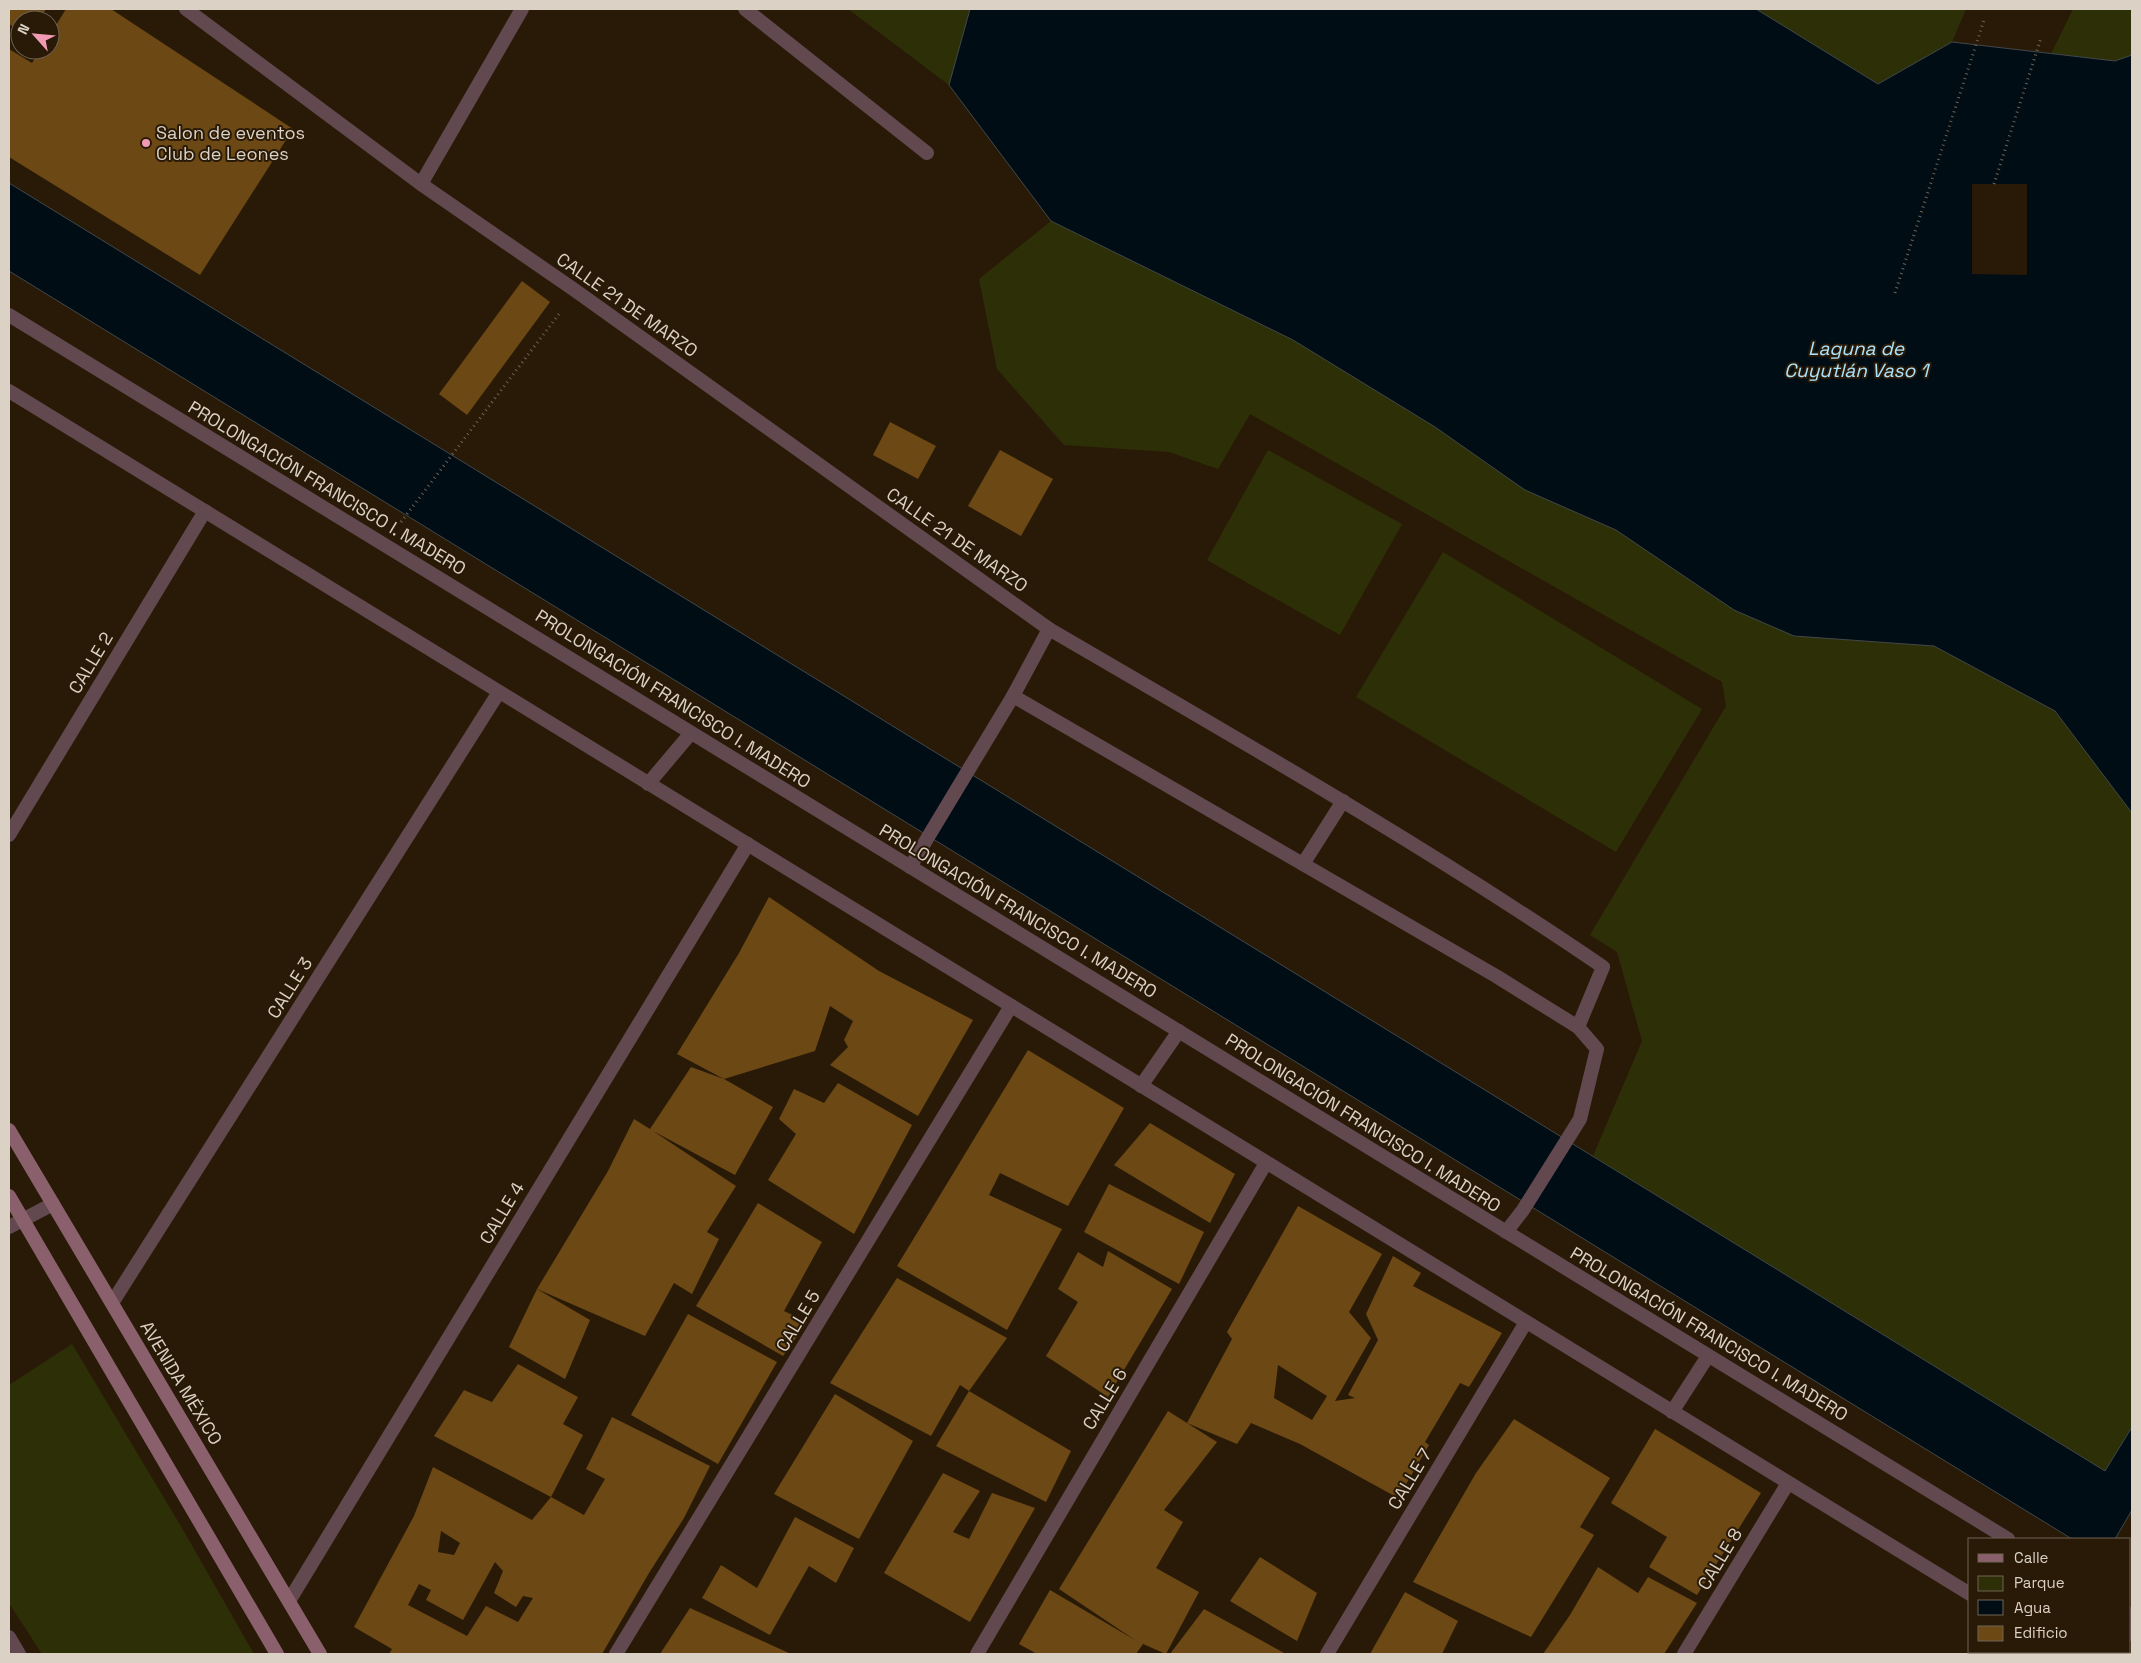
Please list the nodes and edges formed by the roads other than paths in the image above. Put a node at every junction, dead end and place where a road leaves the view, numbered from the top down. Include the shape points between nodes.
1 (186, 9) edge
2 (522, 9) edge
3 (745, 9) edge
4 (927, 153) dead end
5 (421, 184) junction
6 (9, 315) edge
7 (9, 391) edge
8 (205, 511) junction
9 (1049, 629) junction
10 (499, 692) junction
11 (1013, 696) junction
12 (691, 733) junction
13 (648, 784) junction
14 (1343, 801) junction
15 (9, 835) edge
16 (748, 844) junction
17 (1304, 864) junction
18 (910, 867) junction
19 (1011, 1006) junction
20 (1578, 1027) junction
21 (1179, 1031) junction
22 (1141, 1086) junction
23 (9, 1130) edge
24 (1266, 1163) junction
25 (9, 1196) edge
26 (53, 1204) junction
27 (22, 1219) junction
28 (9, 1228) edge
29 (1506, 1232) junction
30 (112, 1304) junction
31 (1526, 1322) junction
32 (1708, 1356) junction
33 (1672, 1412) junction
34 (1788, 1483) junction
35 (2006, 1538) edge
36 (1968, 1593) edge
37 (289, 1601) junction
38 (9, 1637) edge
39 (2061, 1653) edge
40 (19, 1654) edge
41 (277, 1654) edge
42 (320, 1654) edge
43 (616, 1654) edge
44 (976, 1654) edge
45 (1326, 1654) edge
46 (1684, 1654) edge
47 (2067, 1654) edge

1 - 5 street, CALLE 21 DE MARZO
2 - 5 street
3 - 4 street
5 - 9 street, CALLE 21 DE MARZO
6 - 12 street, PROLONGACIÓN FRANCISCO I. MADERO
7 - 8 street
8 - 10 street
8 - 15 street, CALLE 2
9 - 11 street
9 - 14 street, CALLE 21 DE MARZO
10 - 13 street
10 - 30 street, CALLE 3
11 - 17 street
11 - 18 street
12 - 13 street
12 - 18 street, PROLONGACIÓN FRANCISCO I. MADERO
13 - 16 street
14 - 17 street
14 - 20 street, CALLE 21 DE MARZO via 1525,913 1603,966
16 - 19 street
16 - 37 street, CALLE 4
17 - 20 street
18 - 21 street, PROLONGACIÓN FRANCISCO I. MADERO
19 - 22 street
19 - 43 street, CALLE 5
20 - 29 street via 1596,1049 1580,1119
21 - 22 street
21 - 29 street, PROLONGACIÓN FRANCISCO I. MADERO
22 - 24 street
23 - 26 main road, AVENIDA MÉXICO
24 - 31 street
24 - 44 street, CALLE 6
25 - 27 main road
26 - 27 street
26 - 30 main road, AVENIDA MÉXICO
27 - 28 street
27 - 41 main road
29 - 32 street, PROLONGACIÓN FRANCISCO I. MADERO
30 - 37 main road, AVENIDA MÉXICO
31 - 33 street
31 - 45 street, CALLE 7
32 - 33 street
32 - 35 street, PROLONGACIÓN FRANCISCO I. MADERO
33 - 34 street
34 - 36 street
34 - 46 street, CALLE 8
37 - 42 main road, AVENIDA MÉXICO
38 - 40 street
39 - 47 street

